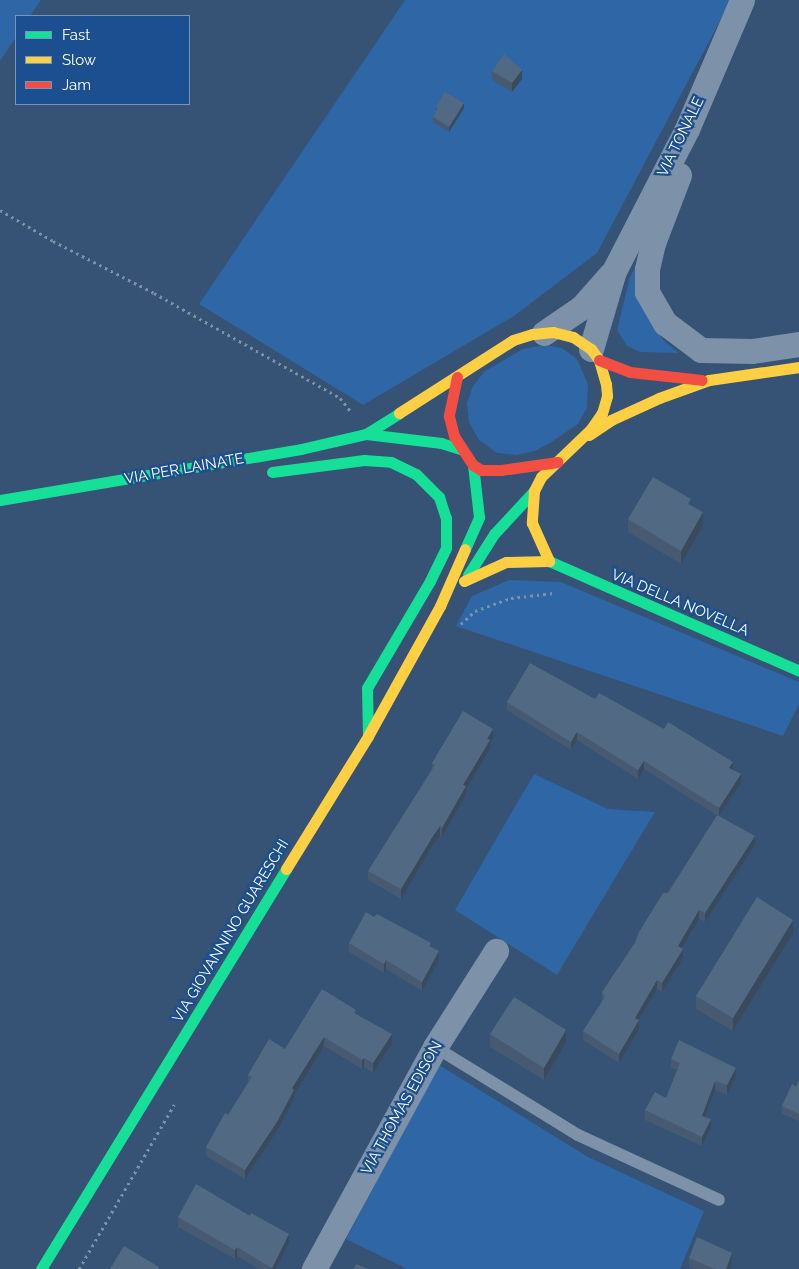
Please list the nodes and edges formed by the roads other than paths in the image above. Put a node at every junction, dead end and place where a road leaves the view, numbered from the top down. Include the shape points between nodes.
1 (742, 0) edge
2 (687, 129) junction
3 (614, 271) junction
4 (544, 333) junction
5 (799, 344) edge
6 (595, 355) junction
7 (799, 367) edge
8 (457, 377) junction
9 (709, 380) junction
10 (366, 434) junction
11 (575, 446) junction
12 (462, 449) junction
13 (557, 462) junction
14 (473, 465) junction
15 (256, 474) dead end
16 (82, 486) junction
17 (534, 491) junction
18 (118, 493) dead end
19 (0, 500) edge
20 (479, 517) junction
21 (498, 537) junction
22 (513, 551) dead end
23 (550, 561) junction
24 (526, 562) junction
25 (464, 581) junction
26 (440, 606) junction
27 (799, 671) edge
28 (368, 736) junction
29 (496, 951) dead end
30 (435, 1047) junction
31 (719, 1200) dead end
32 (41, 1269) edge
33 (314, 1269) edge

1 - 2 street, VIA TONALE
2 - 3 street, VIA TONALE
2 - 5 street via 684,162 653,243 647,269 647,292 665,323 701,350 752,351
3 - 4 street via 582,307
3 - 6 street
4 - 6 street via 573,336
4 - 8 street via 513,340
6 - 9 street via 630,372
6 - 11 street via 607,396 602,413
7 - 9 street
8 - 10 street, VIA PER LAINATE
8 - 12 street via 449,416 454,436
9 - 11 street via 611,420
10 - 12 street, VIA PER LAINATE via 441,443
10 - 16 street, VIA PER LAINATE via 301,449
11 - 13 street
12 - 14 street
13 - 14 street via 501,470 482,470
13 - 17 street
14 - 20 street
15 - 28 street via 364,460 392,462 416,474 439,497 446,518 446,548 426,589 367,688
16 - 18 street
16 - 19 street, VIA PER LAINATE
17 - 21 street via 514,510
17 - 23 street via 532,524
20 - 21 street
20 - 26 street
21 - 25 street
22 - 24 street
23 - 24 street
23 - 27 street, VIA DELLA NOVELLA
24 - 25 street via 506,562
25 - 26 street
26 - 28 street, VIA GIOVANNINO GUARESCHI
28 - 32 street, VIA GIOVANNINO GUARESCHI
29 - 30 street, VIA THOMAS EDISON
30 - 31 lane via 578,1136
30 - 33 street, VIA THOMAS EDISON

